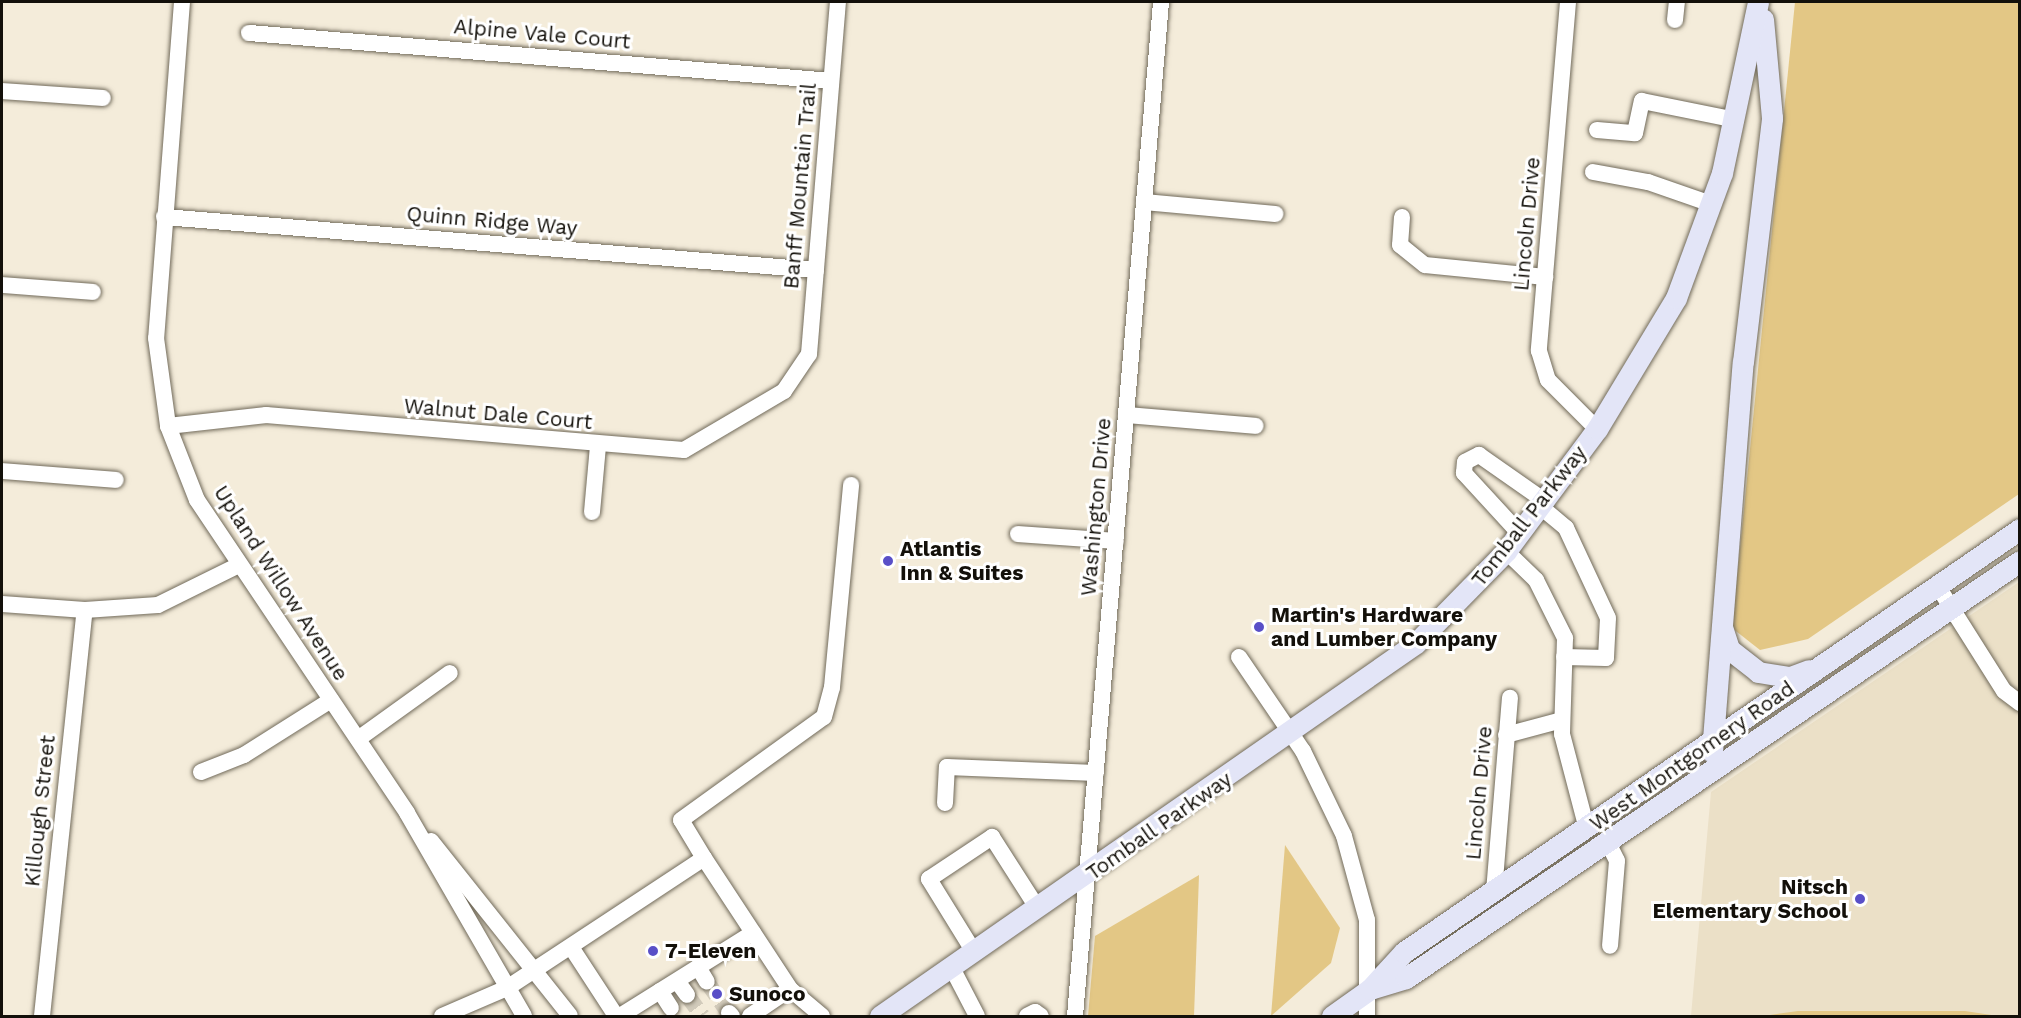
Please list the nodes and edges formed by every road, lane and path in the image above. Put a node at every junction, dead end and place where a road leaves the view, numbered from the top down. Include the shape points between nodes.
1 (182, 2) edge
2 (838, 2) edge
3 (1161, 2) edge
4 (1568, 2) edge
5 (1677, 2) edge
6 (1760, 2) edge
7 (1675, 20) dead end
8 (249, 33) dead end
9 (831, 81) junction
10 (2, 91) edge
11 (104, 98) dead end
12 (1736, 120) junction
13 (1597, 130) dead end
14 (1593, 172) dead end
15 (1144, 202) junction
16 (1710, 204) junction
17 (1275, 214) dead end
18 (164, 217) junction
19 (1402, 217) dead end
20 (816, 270) junction
21 (1545, 277) junction
22 (2, 285) edge
23 (93, 292) dead end
24 (801, 373) joint
25 (1126, 414) junction
26 (168, 426) junction
27 (1256, 426) dead end
28 (1597, 429) junction
29 (598, 446) junction
30 (2, 471) edge
31 (116, 480) dead end
32 (851, 485) dead end
33 (1543, 504) junction
34 (592, 512) dead end
35 (2019, 529) edge
36 (1018, 534) dead end
37 (1520, 534) junction
38 (1116, 541) junction
39 (1506, 551) junction
40 (2019, 561) edge
41 (239, 565) junction
42 (1937, 585) junction
43 (2, 604) edge
44 (1952, 607) junction
45 (85, 610) junction
46 (1721, 624) junction
47 (1239, 657) dead end
48 (1564, 657) junction
49 (1818, 666) junction
50 (450, 673) dead end
51 (1510, 698) dead end
52 (331, 700) junction
53 (2019, 703) edge
54 (1562, 720) junction
55 (1292, 734) junction
56 (1506, 735) junction
57 (357, 739) junction
58 (1712, 742) junction
59 (1710, 771) junction
60 (201, 772) dead end
61 (1096, 773) junction
62 (945, 803) dead end
63 (408, 813) junction
64 (1587, 829) junction
65 (1607, 841) junction
66 (704, 858) junction
67 (1088, 875) junction
68 (1494, 892) junction
69 (1038, 909) junction
70 (753, 933) junction
71 (1610, 946) dead end
72 (571, 947) junction
73 (974, 952) junction
74 (698, 967) junction
75 (952, 968) junction
76 (535, 970) junction
77 (677, 981) junction
78 (707, 982) tunnel mouth
79 (507, 988) junction
80 (790, 989) junction
81 (1370, 990) junction
82 (660, 991) junction
83 (687, 995) tunnel mouth
84 (671, 1008) tunnel mouth
85 (642, 1011) edge
86 (42, 1017) edge
87 (442, 1017) edge
88 (524, 1017) edge
89 (570, 1017) edge
90 (618, 1017) edge
91 (750, 1017) edge
92 (822, 1017) edge
93 (880, 1017) edge
94 (977, 1017) edge
95 (1027, 1017) edge
96 (1041, 1017) edge
97 (1075, 1017) edge
98 (1332, 1017) edge
99 (1367, 1017) edge

1 - 18 street, Upland Willow Avenue
2 - 9 street, Banff Mountain Trail
3 - 15 street, Washington Drive
4 - 21 street, Lincoln Drive
5 - 7 street
6 - 12 main road, Tomball Parkway
6 - 46 main road via 1772,118
8 - 9 street, Alpine Vale Court
9 - 20 street, Banff Mountain Trail
10 - 11 street
12 - 13 street via 1642,101 1635,133
12 - 16 main road, Tomball Parkway
14 - 16 street via 1648,182
15 - 17 street
15 - 25 street, Washington Drive
16 - 28 main road, Tomball Parkway via 1676,298
18 - 20 street, Quinn Ridge Way
18 - 26 street, Upland Willow Avenue via 156,338
19 - 21 street via 1400,245 1425,265
20 - 24 street, Banff Mountain Trail via 809,354
21 - 28 street, Lincoln Drive via 1541,368 1557,392
22 - 23 street
24 - 29 street, Walnut Dale Court via 784,391 684,450
25 - 27 street
25 - 38 street, Washington Drive
26 - 29 street, Walnut Dale Court via 267,415
26 - 41 street, Upland Willow Avenue via 197,500
28 - 33 main road, Tomball Parkway
29 - 34 street
30 - 31 street
32 - 66 street via 832,687 824,717 681,820
33 - 37 main road, Tomball Parkway
33 - 37 street via 1479,456 1465,462 1464,473
33 - 48 street via 1566,528 1608,618 1606,658
35 - 42 main road, West Montgomery Road
36 - 38 street
37 - 39 main road, Tomball Parkway
38 - 61 street, Washington Drive
39 - 48 street via 1536,580 1565,638
39 - 55 main road, Tomball Parkway via 1416,643
40 - 44 main road, West Montgomery Road
41 - 45 street via 158,605
41 - 52 street, Upland Willow Avenue
42 - 44 street
42 - 49 main road, West Montgomery Road
43 - 45 street
44 - 53 street via 2004,691
44 - 59 main road, West Montgomery Road
45 - 86 street, Killough Street
46 - 49 main road via 1729,649 1758,672 1790,677
46 - 58 main road
47 - 55 street
48 - 54 street
49 - 58 main road, West Montgomery Road
50 - 57 street
51 - 56 street, Lincoln Drive
52 - 57 street, Upland Willow Avenue
52 - 60 street via 244,755
54 - 56 street
54 - 64 street
55 - 67 main road, Tomball Parkway
55 - 81 street via 1327,796 1354,868 1367,920
56 - 68 street, Lincoln Drive
57 - 63 street, Upland Willow Avenue
58 - 59 main road
58 - 64 main road, West Montgomery Road
59 - 65 main road, West Montgomery Road
61 - 62 street via 947,767
61 - 67 street, Washington Drive
63 - 76 street, Upland Willow Avenue
63 - 79 street, Upland Willow Avenue
64 - 68 main road, West Montgomery Road
65 - 71 street via 1617,861
65 - 81 main road, West Montgomery Road via 1406,978
66 - 70 street
66 - 72 street
67 - 69 main road, Tomball Parkway
67 - 97 street, Washington Drive
68 - 81 main road, West Montgomery Road via 1404,952
69 - 73 main road, Tomball Parkway
69 - 73 street via 992,837 929,879
70 - 74 street
70 - 80 street
72 - 76 street
72 - 90 street
73 - 75 main road, Tomball Parkway
74 - 77 street
74 - 78 street
75 - 93 main road, Tomball Parkway
75 - 94 street
76 - 79 street
76 - 89 street, Upland Willow Avenue
77 - 82 street
77 - 83 street
79 - 87 street
79 - 88 street, Upland Willow Avenue
80 - 91 street
80 - 92 street
81 - 98 main road, West Montgomery Road
81 - 99 street
82 - 84 street
82 - 85 street
85 - 90 street
95 - 96 street via 1035,1012

